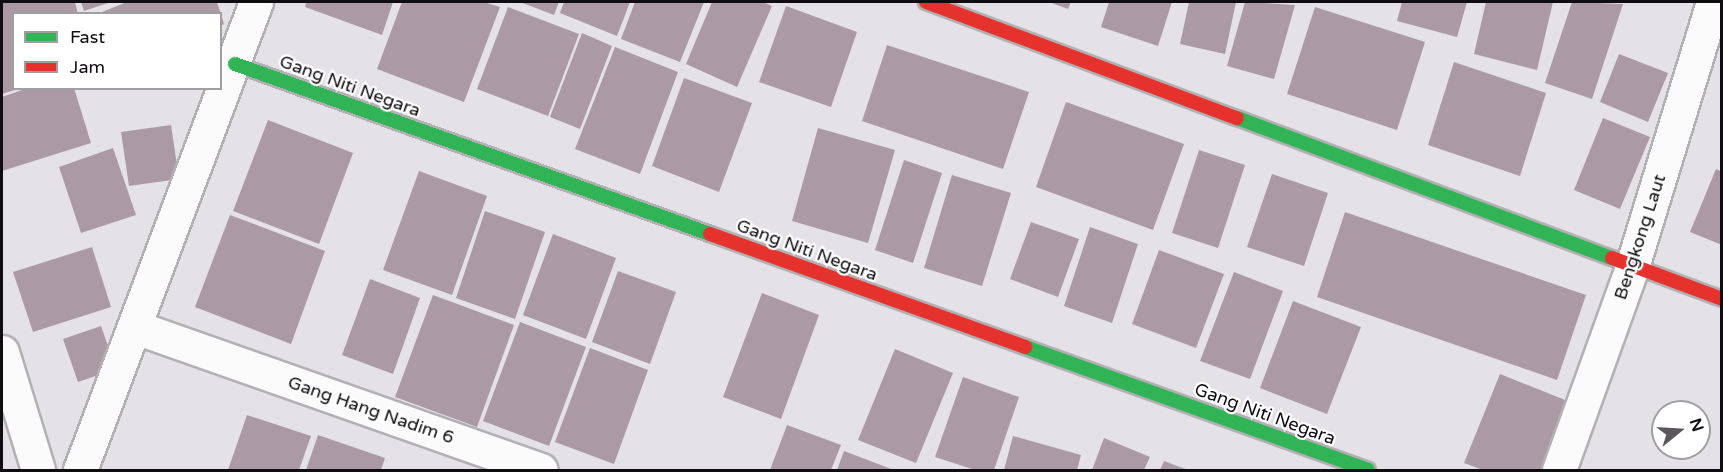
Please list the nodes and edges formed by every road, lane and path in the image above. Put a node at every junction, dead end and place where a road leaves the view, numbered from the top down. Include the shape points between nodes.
1 (256, 2) edge
2 (926, 2) edge
3 (1713, 2) edge
4 (235, 64) junction
5 (1632, 267) junction
6 (1722, 299) edge
7 (135, 327) junction
8 (2, 352) edge
9 (38, 471) edge
10 (80, 471) edge
11 (541, 471) edge
12 (1368, 471) edge
13 (1559, 471) edge

1 - 4 street
2 - 5 street
3 - 5 street, Bengkong Laut
4 - 7 street
4 - 12 street, Gang Niti Negara
5 - 6 street
5 - 13 street, Bengkong Laut
7 - 10 street
7 - 11 street, Gang Hang Nadim 6
8 - 9 street

